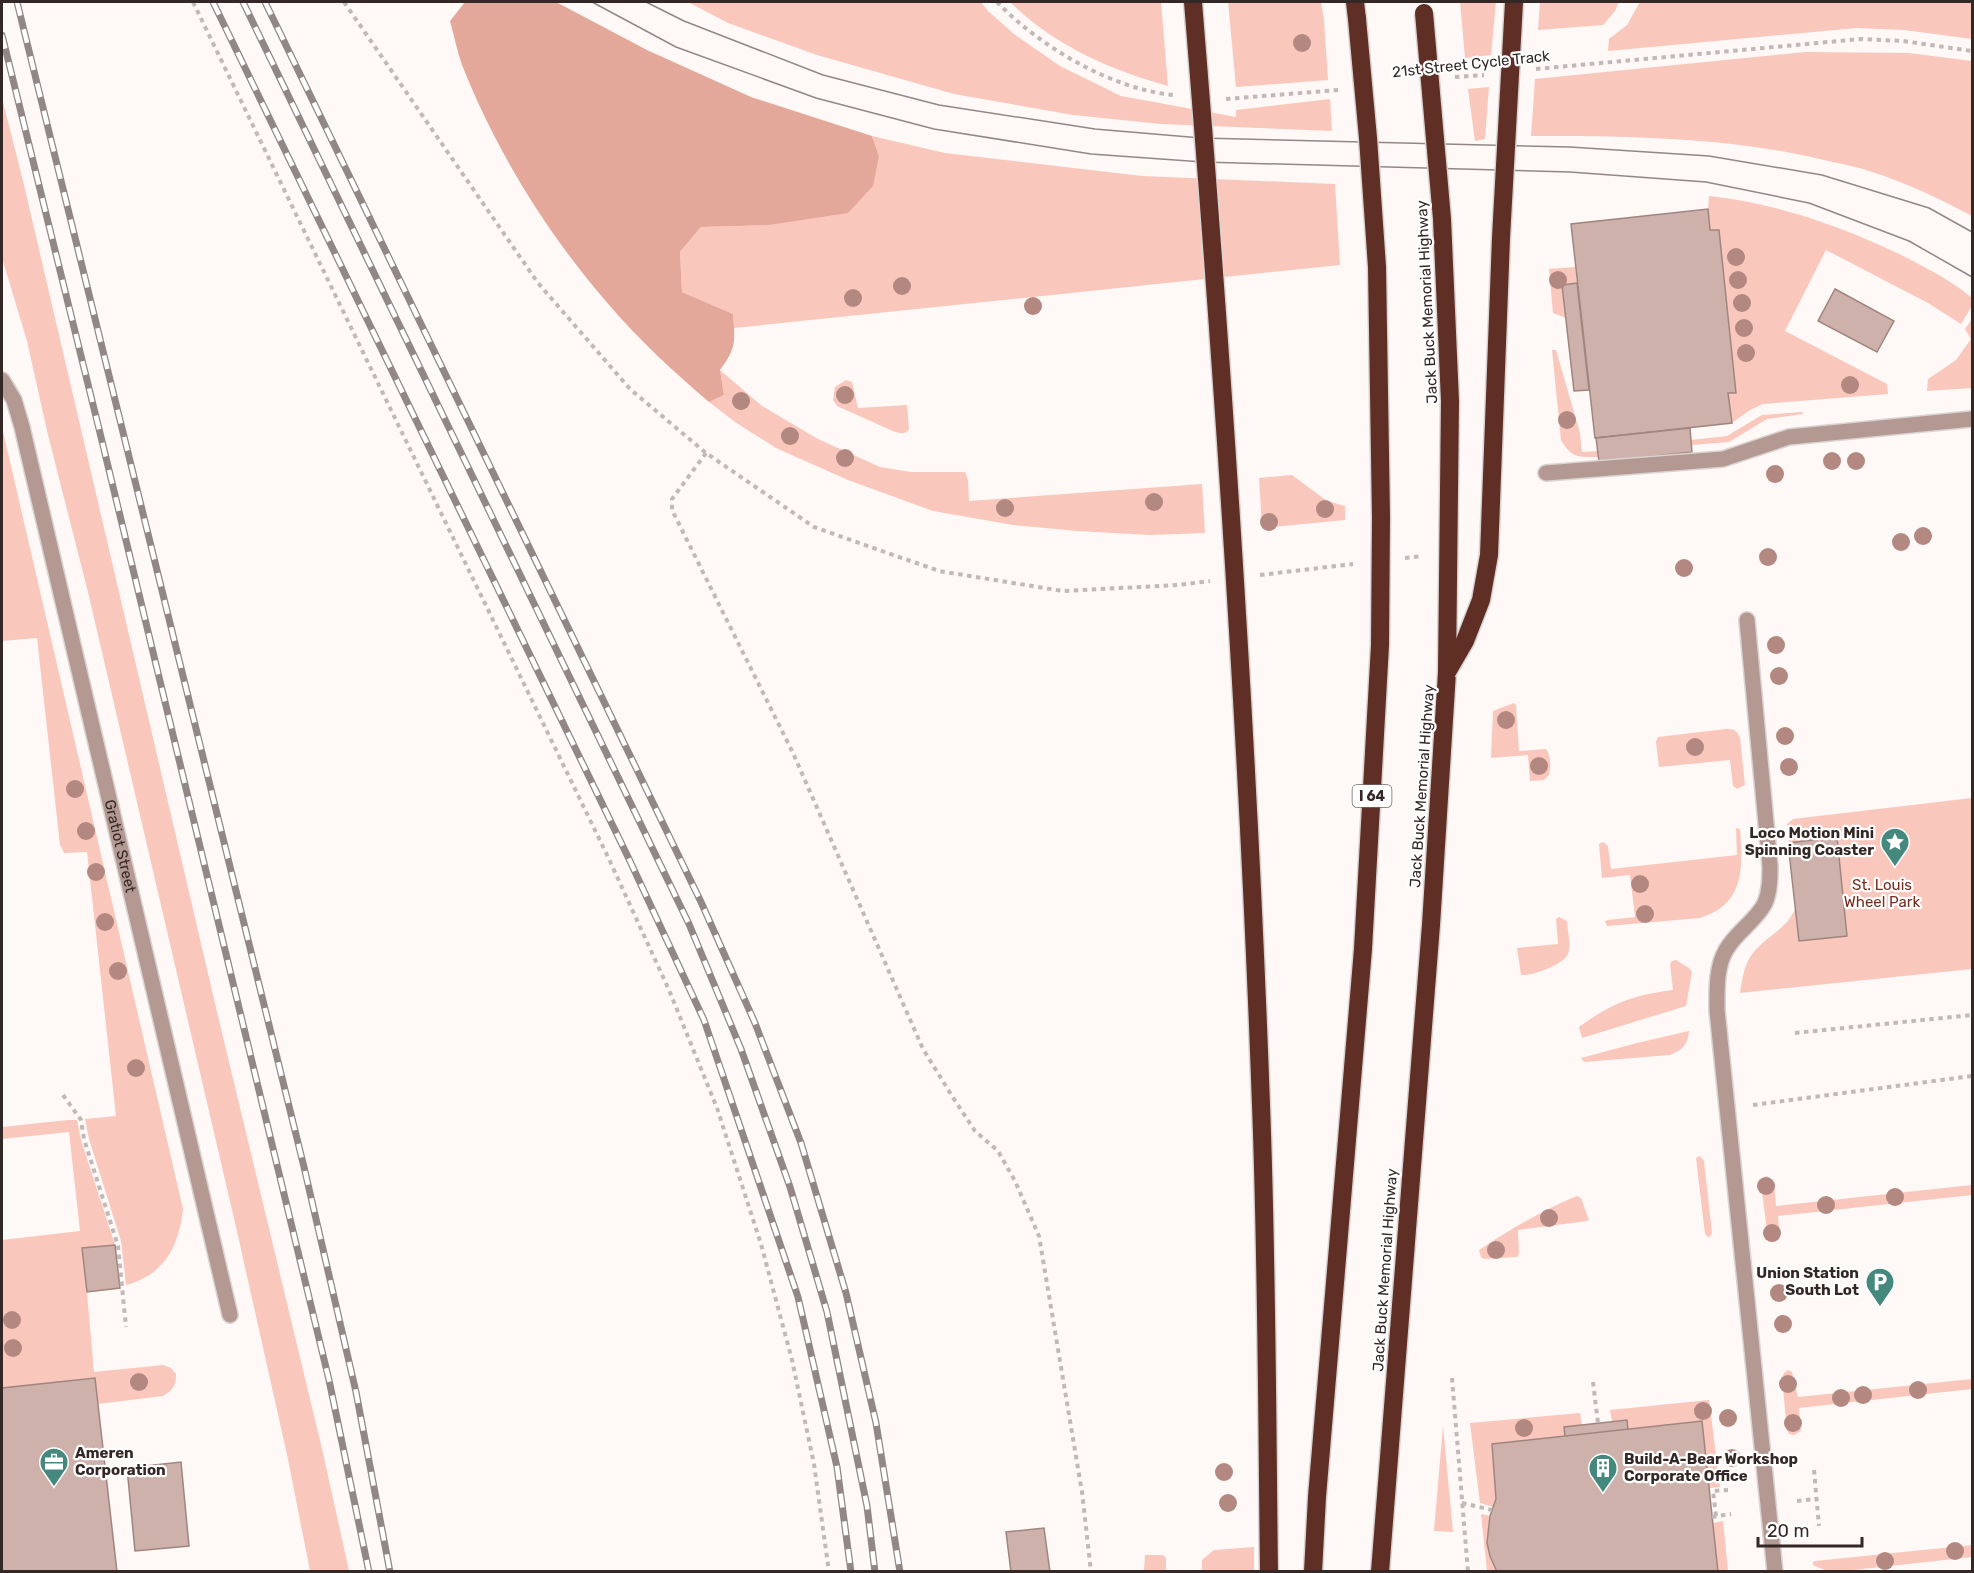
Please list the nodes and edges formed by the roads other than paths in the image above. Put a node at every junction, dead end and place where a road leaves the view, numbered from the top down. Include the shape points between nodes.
1 (1193, 2) edge
2 (1514, 2) edge
3 (1423, 7) edge
4 (1356, 10) edge
5 (2, 380) edge
6 (1972, 418) edge
7 (1546, 473) dead end
8 (1746, 620) dead end
9 (1447, 672) junction
10 (230, 1315) dead end
11 (1269, 1572) edge
12 (1313, 1572) edge
13 (1380, 1572) edge
14 (1775, 1572) edge

1 - 11 highway, bridge via 1214,252 1250,823 1261,1110
2 - 9 highway, bridge via 1489,555 1481,600 1465,641
3 - 9 highway, Jack Buck Memorial Highway, bridge via 1442,219 1450,401
4 - 12 highway, I 64, bridge via 1377,267 1380,645 1363,949
5 - 10 lane, Gratiot Street via 14,400 22,427
6 - 7 lane via 1790,437 1723,459
8 - 14 lane via 1769,885 1765,902 1725,951 1718,974 1717,1003
9 - 13 highway, Jack Buck Memorial Highway via 1432,914

